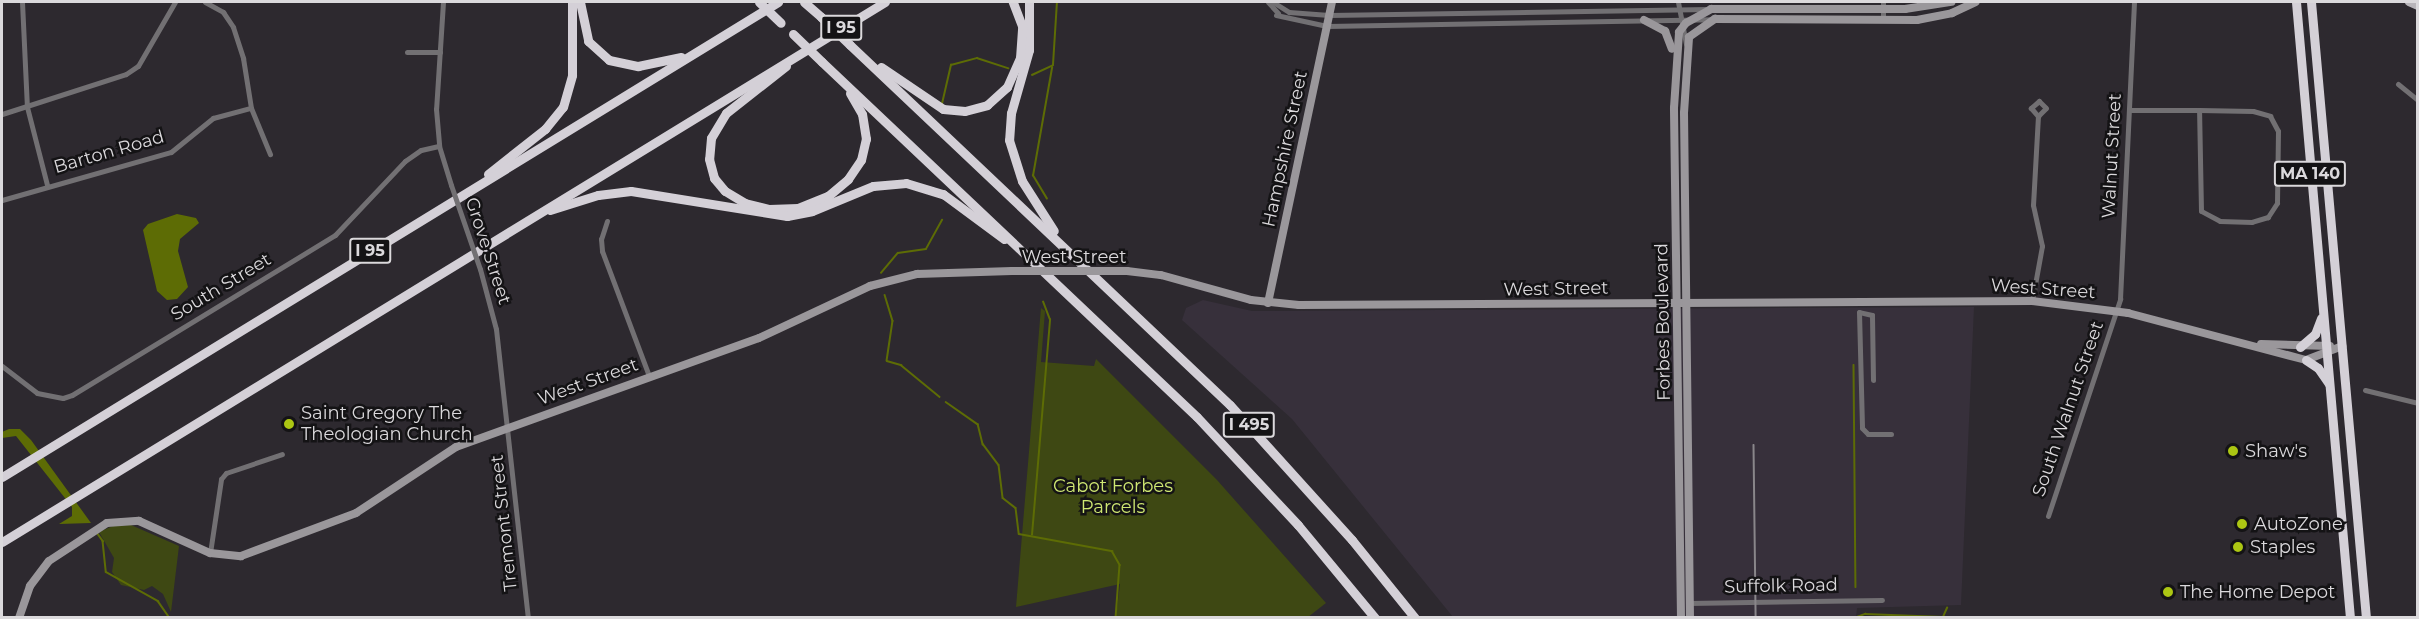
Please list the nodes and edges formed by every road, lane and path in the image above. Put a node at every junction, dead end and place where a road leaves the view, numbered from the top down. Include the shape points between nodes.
1 (22, 2) edge
2 (175, 2) edge
3 (205, 2) edge
4 (443, 2) edge
5 (572, 2) edge
6 (580, 2) edge
7 (759, 2) edge
8 (778, 2) edge
9 (885, 2) edge
10 (1012, 2) edge
11 (1029, 2) edge
12 (1268, 2) edge
13 (1273, 2) edge
14 (1332, 2) edge
15 (1678, 2) edge
16 (1951, 2) edge
17 (1976, 2) edge
18 (2134, 2) edge
19 (2296, 2) edge
20 (2311, 2) edge
21 (2409, 2) edge
22 (2417, 3) edge
23 (807, 4) edge
24 (1883, 5) edge
25 (1678, 9) junction
26 (1711, 9) junction
27 (1281, 10) junction
28 (1276, 15) junction
29 (1329, 15) junction
30 (1715, 19) junction
31 (1644, 20) junction
32 (1691, 20) junction
33 (1883, 20) junction
34 (1681, 23) junction
35 (1327, 26) junction
36 (1686, 44) junction
37 (850, 45) junction
38 (407, 52) dead end
39 (440, 52) junction
40 (692, 54) junction
41 (798, 54) junction
42 (1674, 57) junction
43 (822, 62) junction
44 (2398, 84) dead end
45 (2418, 100) edge
46 (27, 106) junction
47 (251, 108) junction
48 (2129, 110) junction
49 (2199, 111) junction
50 (2, 114) edge
51 (2038, 117) dead end
52 (439, 146) junction
53 (270, 154) dead end
54 (47, 185) junction
55 (465, 193) junction
56 (2, 200) edge
57 (534, 216) junction
58 (607, 221) dead end
59 (1066, 248) junction
60 (1042, 268) junction
61 (1858, 300) junction
62 (2032, 301) junction
63 (1268, 303) junction
64 (1682, 303) junction
65 (2323, 310) junction
66 (2117, 311) junction
67 (1858, 312) junction
68 (2236, 340) junction
69 (2342, 346) junction
70 (2300, 347) junction
71 (2326, 349) junction
72 (2306, 360) junction
73 (2, 366) edge
74 (649, 376) junction
75 (1873, 380) dead end
76 (2329, 385) junction
77 (2366, 390) dead end
78 (2418, 403) edge
79 (509, 426) junction
80 (1891, 434) dead end
81 (282, 454) dead end
82 (2, 477) edge
83 (2048, 516) dead end
84 (2, 542) edge
85 (210, 553) junction
86 (1882, 600) dead end
87 (1681, 603) junction
88 (1690, 603) junction
89 (19, 618) edge
90 (528, 618) edge
91 (1375, 618) edge
92 (1415, 618) edge
93 (1681, 618) edge
94 (1690, 618) edge
95 (2350, 618) edge
96 (2366, 618) edge

1 - 46 street
2 - 46 street via 138,66 126,74
3 - 47 street via 223,12 232,27 243,58
4 - 39 street, Grove Street
5 - 55 highway via 572,78 561,110 542,132
6 - 40 highway via 588,41 612,62 643,66
7 - 43 highway, I 495, bridge
8 - 40 highway, I 95
9 - 41 highway, I 95
10 - 37 highway via 1022,26 1017,66 999,97 972,110 953,111 936,106
11 - 59 highway via 1029,50 1011,113 1010,144 1026,190
12 - 28 street
13 - 27 street
14 - 29 street, Hampshire Street
15 - 25 street
16 - 24 street
17 - 33 street via 1944,15
18 - 48 street, Walnut Street
19 - 65 highway, MA 140
20 - 69 highway, MA 140
21 - 22 main road
23 - 37 highway, I 495, bridge
24 - 26 street
24 - 33 street
25 - 26 street
25 - 29 street
25 - 34 street
26 - 32 street
27 - 28 street
27 - 29 street
28 - 35 street
29 - 35 street, Hampshire Street
30 - 32 street
30 - 33 street
30 - 36 street via 1696,30
31 - 34 street
31 - 35 street
31 - 42 street via 1667,34
32 - 34 street
34 - 36 street, Forbes Boulevard
34 - 42 street, Forbes Boulevard
35 - 63 street, Hampshire Street
36 - 64 street, Forbes Boulevard
37 - 59 highway, I 495
38 - 39 street
39 - 52 street, Grove Street via 436,123
40 - 55 highway, I 95
41 - 43 highway via 774,78 726,113 711,138 709,159 716,181 732,197 755,206 790,209 819,201 843,185 861,160 866,139 862,114 846,88
41 - 57 highway, I 95
42 - 64 street, Forbes Boulevard
43 - 60 highway, I 495
44 - 45 street
46 - 50 street
46 - 54 street
47 - 53 street
47 - 54 street, Barton Road via 213,118 171,152
48 - 49 street
48 - 66 street, Walnut Street
49 - 49 street via 2258,111 2276,122 2277,203 2265,219 2215,220 2201,211
51 - 62 street via 2033,205 2043,246
52 - 73 street, South Street via 421,150 405,161 335,235 72,395 63,398 37,393
52 - 79 street, Grove Street, bridge via 494,319
54 - 56 street, Barton Road
55 - 82 highway, I 95
57 - 60 highway via 594,196 626,192 763,215 791,216 873,186 906,183 946,196
57 - 84 highway, I 95
58 - 74 street via 602,251
59 - 92 highway, I 495 via 1256,432
60 - 91 highway, I 495 via 1242,463
61 - 62 street, West Street
61 - 64 street, West Street
61 - 67 street
62 - 66 street, West Street
63 - 64 street, West Street
63 - 74 street, West Street, bridge via 1161,275 1127,271 928,273 888,280 759,338
64 - 87 street, Forbes Boulevard
64 - 88 street, Forbes Boulevard
65 - 70 highway via 2315,334
65 - 71 highway, MA 140
66 - 68 street, West Street
66 - 83 street, South Walnut Street
67 - 75 street via 1872,315
67 - 80 street via 1862,428 1868,434
68 - 70 street, West Street
68 - 72 street, West Street
69 - 71 street, West Street
69 - 96 highway, MA 140
70 - 71 street, West Street
71 - 72 street, West Street
71 - 76 highway, MA 140
72 - 76 highway via 2319,368
74 - 79 street, West Street
76 - 95 highway, MA 140
77 - 78 street
79 - 85 street, West Street via 442,454 371,504 336,522 241,556
79 - 90 street, Tremont Street
81 - 85 street via 226,473 221,479
85 - 89 street, West Street via 139,521 116,520 87,533 37,574
86 - 88 street, Suffolk Road
87 - 88 street, Suffolk Road
87 - 93 street, Forbes Boulevard
88 - 94 street, Forbes Boulevard

